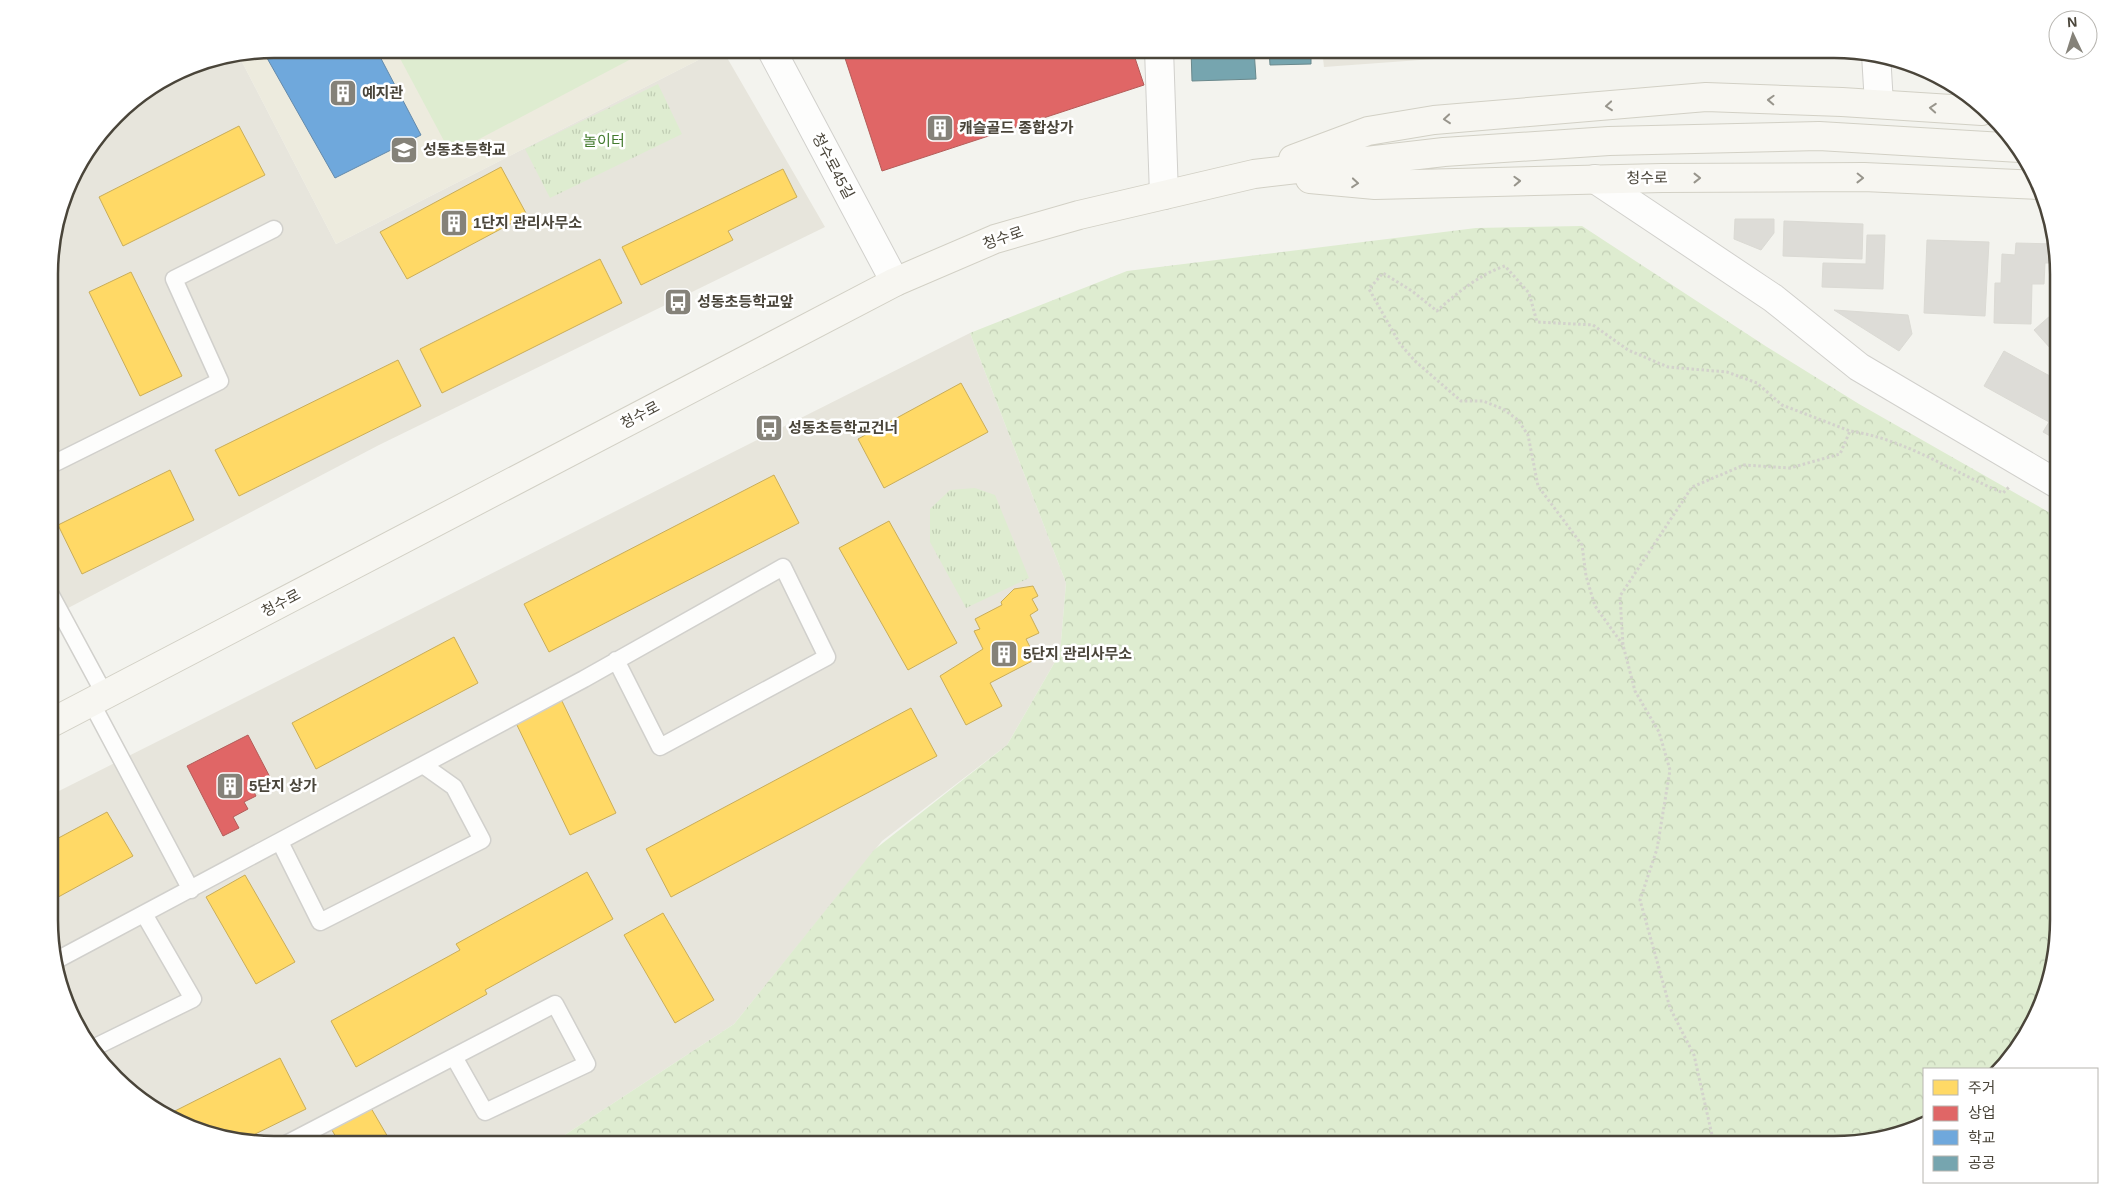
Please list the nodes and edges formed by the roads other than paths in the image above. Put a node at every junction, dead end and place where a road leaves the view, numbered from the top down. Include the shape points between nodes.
1 (776, 58) edge
2 (1159, 58) edge
3 (1876, 62) edge
4 (1879, 104) junction
5 (1977, 111) edge
6 (2010, 147) edge
7 (1254, 174) junction
8 (1595, 179) junction
9 (2031, 185) edge
10 (1164, 195) junction
11 (274, 228) dead end
12 (895, 282) junction
13 (58, 462) edge
14 (2050, 480) edge
15 (58, 610) edge
16 (616, 660) junction
17 (98, 698) junction
18 (58, 719) edge
19 (422, 765) junction
20 (280, 842) junction
21 (191, 890) junction
22 (144, 914) junction
23 (61, 957) edge
24 (98, 1046) edge
25 (454, 1057) junction
26 (301, 1136) edge

1 - 12 street, 청수로45길
2 - 10 street
3 - 4 street
5 -> 4 main road, 청수로
4 -> 7 main road, 청수로 via 1706,97 1434,120 1368,130
6 - 7 main road, 청수로 via 1819,136 1609,141 1444,152
7 -> 8 main road, 청수로 via 1375,185
7 - 10 main road, 청수로
8 -> 9 main road, 청수로 via 1864,177
8 - 14 street via 1773,298 1859,367
10 - 12 main road, 청수로 via 995,239
11 - 13 lane via 174,279 220,381
12 - 17 main road, 청수로
15 - 17 lane
16 - 16 lane via 783,567 827,657 660,747
16 - 19 lane
17 - 18 main road, 청수로
17 - 21 lane
19 - 20 lane
19 - 20 lane via 454,787 482,840 320,922
20 - 21 lane
21 - 22 lane
22 - 23 lane
22 - 24 lane via 193,999
25 - 25 lane via 555,1004 588,1064 485,1112
25 - 26 lane

